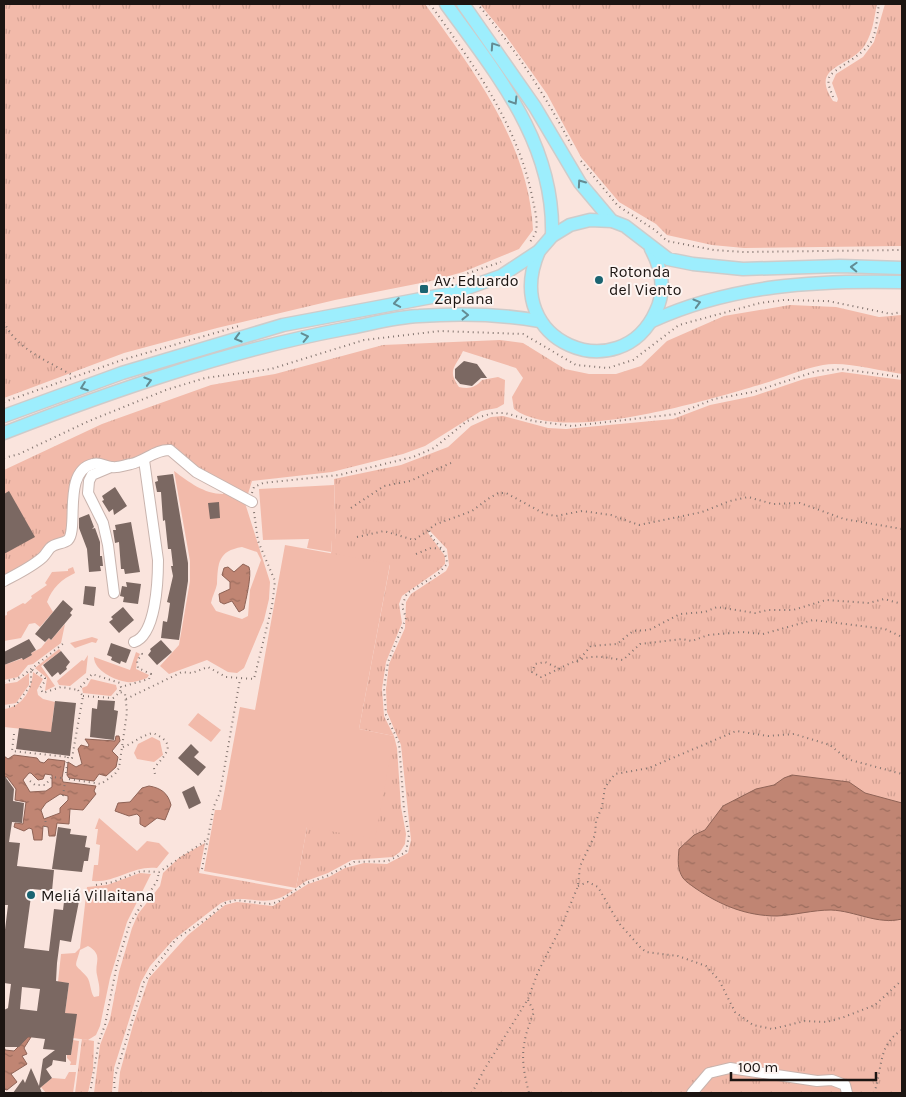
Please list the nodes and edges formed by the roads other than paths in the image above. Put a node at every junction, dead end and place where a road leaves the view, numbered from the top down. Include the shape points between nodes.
1 (446, 4) edge
2 (464, 4) edge
3 (612, 221) junction
4 (552, 236) junction
5 (648, 245) junction
6 (539, 251) junction
7 (902, 268) edge
8 (902, 282) edge
9 (540, 321) junction
10 (652, 321) junction
11 (4, 416) edge
12 (4, 433) edge
13 (144, 460) junction
14 (111, 467) junction
15 (252, 502) road end
16 (4, 581) edge
17 (114, 593) dead end
18 (134, 642) road end
19 (692, 1093) edge
20 (847, 1093) edge

1 -> 4 main road via 495,70 530,130 550,195
3 -> 2 main road via 580,183 535,107
3 - 4 main road via 590,220 570,225
3 - 5 main road via 632,230
4 - 6 main road
7 -> 5 main road via 743,269 668,259
5 - 10 main road via 658,262 662,282 660,302
6 - 9 main road via 532,268 530,286 532,304
6 -> 11 main road via 501,276 453,293 283,325 122,373
10 -> 8 main road via 700,302 770,287 800,283
9 - 10 main road via 555,337 574,348 596,352 618,348 631,341
12 -> 9 main road via 120,390 245,351 319,334 417,316 509,316
13 - 14 lane
13 - 15 lane via 157,452 170,450 196,472
13 - 18 lane via 158,573 150,628
14 - 16 lane via 94,464 81,472 75,486 68,540 56,544 35,563
14 - 17 lane via 92,475 87,486 103,523
19 - 20 lane via 709,1073 730,1068 817,1081 832,1080 845,1085

